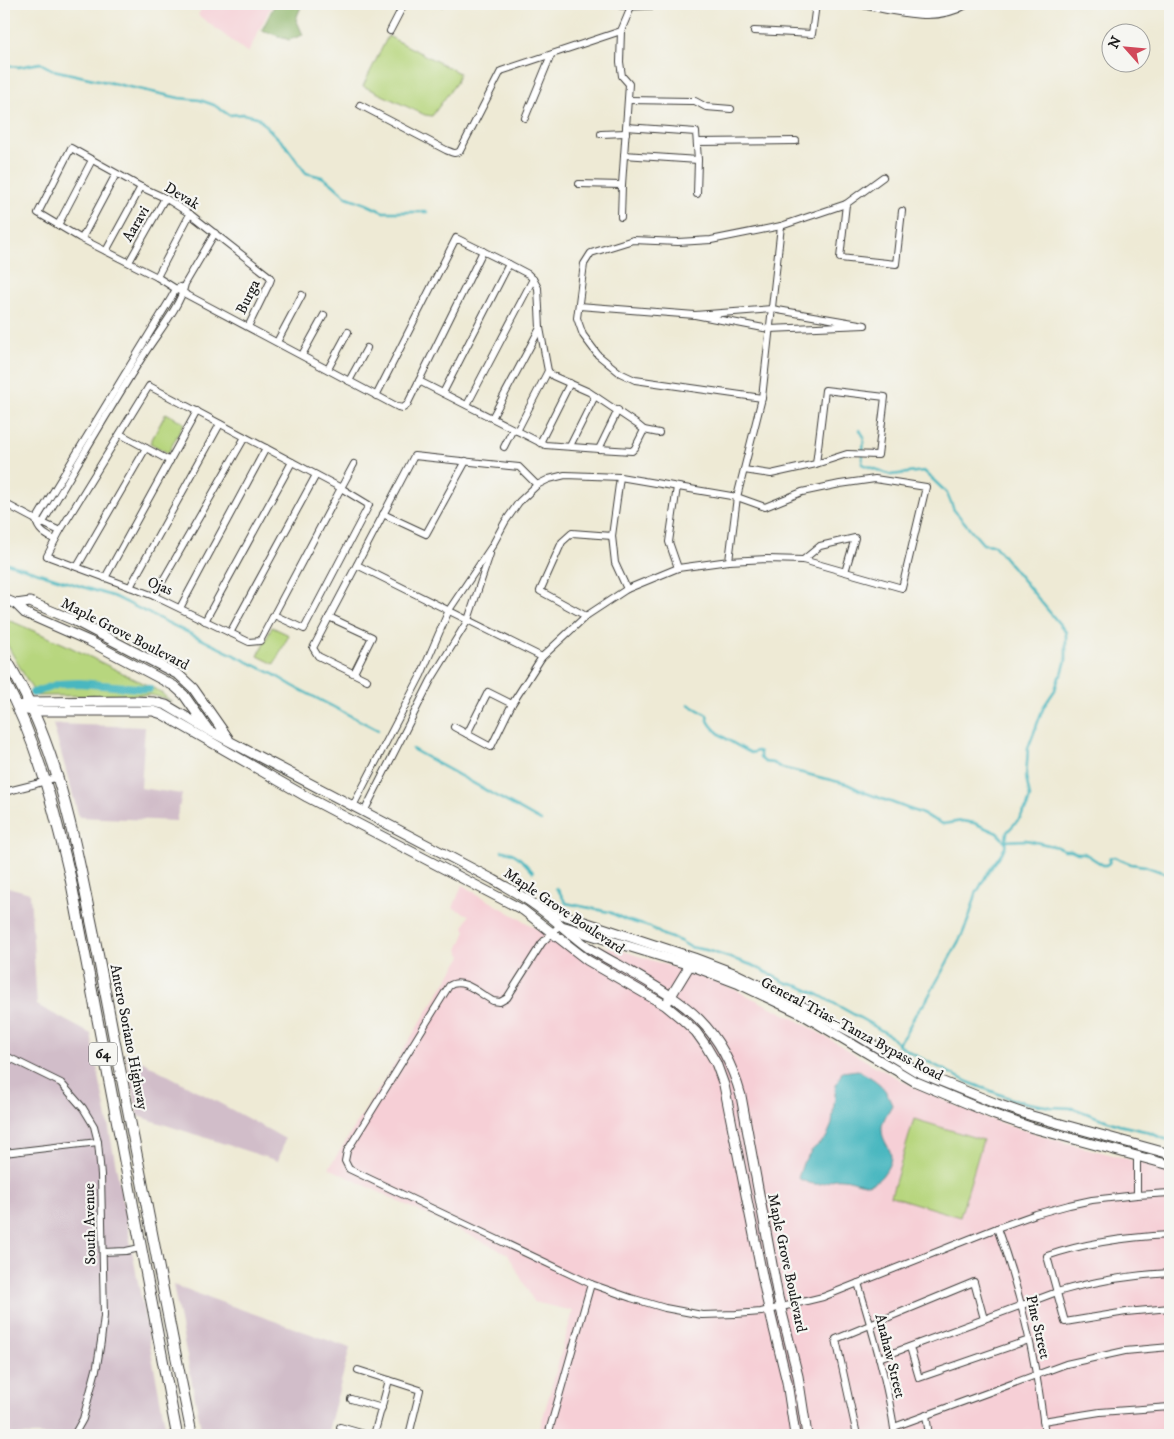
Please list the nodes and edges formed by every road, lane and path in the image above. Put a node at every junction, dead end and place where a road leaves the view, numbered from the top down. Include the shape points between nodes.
1 (404, 4) edge
2 (620, 4) edge
3 (658, 4) edge
4 (816, 4) edge
5 (865, 4) edge
6 (965, 4) edge
7 (632, 5) junction
8 (390, 30) dead end
9 (620, 31) junction
10 (754, 31) dead end
11 (551, 55) junction
12 (628, 100) junction
13 (360, 105) dead end
14 (732, 109) dead end
15 (525, 118) dead end
16 (626, 130) junction
17 (601, 134) dead end
18 (796, 141) dead end
19 (697, 142) junction
20 (624, 155) junction
21 (92, 160) junction
22 (698, 160) junction
23 (116, 174) junction
24 (883, 177) dead end
25 (579, 184) dead end
26 (622, 186) junction
27 (140, 187) junction
28 (696, 194) dead end
29 (165, 198) junction
30 (846, 204) junction
31 (902, 211) dead end
32 (190, 214) junction
33 (621, 217) dead end
34 (58, 225) junction
35 (781, 226) junction
36 (215, 233) junction
37 (82, 238) junction
38 (106, 251) junction
39 (483, 251) junction
40 (128, 262) junction
41 (509, 264) junction
42 (157, 276) junction
43 (271, 279) joint
44 (533, 279) junction
45 (185, 284) junction
46 (176, 289) junction
47 (184, 292) junction
48 (302, 294) dead end
49 (579, 306) junction
50 (772, 309) junction
51 (324, 315) dead end
52 (695, 315) junction
53 (248, 327) junction
54 (540, 328) junction
55 (769, 329) junction
56 (348, 332) dead end
57 (277, 342) junction
58 (367, 348) dead end
59 (302, 355) junction
60 (328, 369) junction
61 (548, 370) junction
62 (419, 380) junction
63 (349, 381) junction
64 (570, 383) junction
65 (443, 393) junction
66 (376, 396) junction
67 (595, 396) junction
68 (762, 398) junction
69 (467, 405) junction
70 (618, 410) junction
71 (197, 411) junction
72 (492, 418) junction
73 (220, 424) junction
74 (515, 430) junction
75 (644, 430) junction
76 (659, 433) dead end
77 (120, 434) junction
78 (245, 437) junction
79 (540, 443) junction
80 (570, 446) junction
81 (504, 447) dead end
82 (146, 448) junction
83 (266, 448) junction
84 (598, 449) junction
85 (170, 461) junction
86 (466, 461) junction
87 (292, 462) junction
88 (354, 464) dead end
89 (816, 464) junction
90 (744, 470) junction
91 (316, 475) junction
92 (620, 477) junction
93 (537, 486) junction
94 (677, 487) junction
95 (341, 488) junction
96 (737, 497) junction
97 (4, 502) edge
98 (383, 514) junction
99 (39, 522) junction
100 (60, 531) junction
101 (612, 536) junction
102 (55, 540) junction
103 (492, 546) junction
104 (803, 560) junction
105 (729, 561) junction
106 (357, 564) junction
107 (77, 567) junction
108 (678, 568) junction
109 (845, 572) junction
110 (105, 578) junction
111 (130, 587) junction
112 (627, 589) junction
113 (154, 596) junction
114 (4, 599) edge
115 (16, 604) junction
116 (180, 608) junction
117 (449, 610) junction
118 (274, 614) junction
119 (586, 616) junction
120 (329, 617) junction
121 (468, 620) junction
122 (205, 621) junction
123 (230, 633) junction
124 (4, 656) edge
125 (542, 657) junction
126 (354, 673) junction
127 (421, 675) junction
128 (4, 680) edge
129 (367, 680) dead end
130 (431, 680) junction
131 (512, 704) junction
132 (31, 706) junction
133 (18, 708) junction
134 (454, 727) dead end
135 (208, 730) junction
136 (467, 734) junction
137 (229, 740) junction
138 (58, 777) junction
139 (45, 782) junction
140 (4, 792) edge
141 (353, 806) junction
142 (364, 812) junction
143 (538, 907) junction
144 (523, 910) junction
145 (560, 925) junction
146 (552, 933) junction
147 (690, 965) junction
148 (671, 996) junction
149 (665, 1005) junction
150 (4, 1055) edge
151 (98, 1142) junction
152 (4, 1153) edge
153 (1170, 1154) edge
154 (1137, 1155) junction
155 (1170, 1165) edge
156 (1170, 1193) edge
157 (1137, 1195) junction
158 (997, 1228) junction
159 (1170, 1235) edge
160 (140, 1248) junction
161 (103, 1252) junction
162 (1170, 1273) edge
163 (858, 1283) junction
164 (591, 1284) junction
165 (1057, 1292) junction
166 (1020, 1306) junction
167 (781, 1308) junction
168 (1170, 1308) edge
169 (769, 1311) junction
170 (984, 1319) junction
171 (871, 1325) junction
172 (1028, 1340) junction
173 (910, 1347) junction
174 (1170, 1347) edge
175 (879, 1358) junction
176 (358, 1370) dead end
177 (1035, 1374) junction
178 (389, 1380) junction
179 (351, 1399) dead end
180 (382, 1408) junction
181 (1170, 1408) edge
182 (926, 1415) junction
183 (1043, 1421) junction
184 (340, 1427) dead end
185 (894, 1427) junction
186 (74, 1435) edge
187 (177, 1435) edge
188 (192, 1435) edge
189 (368, 1435) edge
190 (374, 1435) edge
191 (409, 1435) edge
192 (548, 1435) edge
193 (795, 1435) edge
194 (808, 1435) edge
195 (857, 1435) edge
196 (895, 1435) edge
197 (929, 1435) edge
198 (1045, 1435) edge

1 - 8 street
2 - 7 main road
3 - 7 main road
4 - 10 street via 812,34
5 - 6 main road via 931,14
7 - 9 street
9 - 11 street
9 - 12 street via 620,62 622,76 629,84
11 - 13 street via 501,71 457,154
11 - 15 street
12 - 14 street via 695,101 706,107
12 - 16 street
16 - 17 street
16 - 19 street via 694,132
16 - 20 street
18 - 19 street
19 - 22 street
20 - 22 street
20 - 26 street
21 - 23 street, Devak
21 - 34 street
21 - 34 street, Devak via 71,148 38,214
22 - 28 street
23 - 27 street, Devak
23 - 37 street
24 - 30 street
25 - 26 street
26 - 33 street
27 - 29 street, Devak
27 - 38 street
29 - 32 street, Devak
29 - 40 street, Aaravi
30 - 31 street via 840,258 896,264
30 - 35 street
32 - 36 street, Devak
32 - 42 street
34 - 37 street
35 - 49 street via 711,240 633,240 591,253 584,264
35 - 50 street
36 - 43 street, Devak
36 - 45 street
37 - 38 street
38 - 40 street
39 - 41 street
39 - 62 street
39 - 66 street via 456,238
40 - 42 street
41 - 44 street
41 - 65 street
42 - 46 street
43 - 53 street, Burga
44 - 54 street via 538,288
44 - 69 street
45 - 46 street
45 - 47 street
46 - 47 street
46 - 99 street
47 - 53 street
47 - 99 street
48 - 57 street
49 - 52 street
49 - 68 street via 577,318 583,335 598,355 620,373 635,380
50 - 52 street
50 - 55 street
50 - 55 street via 865,325
51 - 59 street
52 - 55 street
53 - 57 street
54 - 61 street
54 - 72 street
55 - 68 street
56 - 60 street
57 - 59 street
58 - 63 street
59 - 60 street
60 - 63 street
61 - 64 street via 553,376
61 - 74 street
62 - 65 street
62 - 66 street via 403,408
63 - 66 street
64 - 67 street
64 - 79 street
65 - 69 street
67 - 70 street
67 - 80 street
68 - 90 street
69 - 72 street
70 - 75 street
70 - 84 street
71 - 73 street
71 - 77 street via 150,386
71 - 85 street
72 - 74 street
73 - 78 street
73 - 111 street
74 - 79 street
74 - 81 street
75 - 76 street
75 - 84 street via 632,450
77 - 82 street
77 - 100 street
78 - 83 street
78 - 113 street
79 - 80 street
80 - 84 street
82 - 85 street
82 - 107 street
83 - 87 street
83 - 116 street
85 - 110 street
86 - 93 street via 519,467
86 - 98 street via 414,456
86 - 98 street via 426,534
87 - 91 street
87 - 122 street
88 - 95 street
89 - 89 street via 847,454 878,455 885,397 825,390
89 - 90 street via 771,474
90 - 96 street
91 - 95 street
91 - 123 street
92 - 93 street via 565,475
92 - 94 street
92 - 101 street
93 - 103 street via 515,508
94 - 96 street
94 - 108 street via 669,542
95 - 118 street
95 - 118 street via 369,505 304,629
96 - 105 street
96 - 109 street via 765,507 802,492 840,484 875,480 926,487 902,588
97 - 99 street
98 - 106 street
99 - 100 street
99 - 102 street via 38,528
100 - 102 street
101 - 112 street via 615,563
101 - 119 street via 572,533 562,542 540,591
102 - 107 street, Ojas via 47,556
103 - 117 street
103 - 121 street
104 - 105 street
104 - 109 street
104 - 109 street via 820,546 855,538
105 - 108 street
106 - 117 street
106 - 120 street
107 - 110 street, Ojas
108 - 112 street
110 - 111 street, Ojas
111 - 113 street, Ojas
112 - 119 street
113 - 116 street, Ojas
114 - 115 main road, Maple Grove Boulevard
115 - 135 main road, Maple Grove Boulevard via 24,613 88,641 174,686
115 - 137 main road, Maple Grove Boulevard via 30,602 73,620 179,675 193,688
116 - 122 street, Ojas
117 - 121 street
117 - 127 street
118 - 123 street, Ojas via 260,641 249,642
119 - 125 street
120 - 126 street via 313,648 318,656
120 - 126 street via 372,638
121 - 125 street
121 - 130 street
122 - 123 street, Ojas
124 - 132 main road, Antero Soriano Highway / 64
125 - 131 street
126 - 129 street
127 - 130 street
127 - 141 street
128 - 133 main road, Antero Soriano Highway / 64
130 - 142 street
131 - 136 street via 488,692
131 - 136 street via 492,746
132 - 133 main road
132 - 135 main road via 154,702 166,705
132 - 138 main road, Antero Soriano Highway / 64
132 - 144 main road, Maple Grove Boulevard via 156,712 307,797
133 - 139 main road, Antero Soriano Highway / 64
134 - 136 street
135 - 137 main road
137 - 141 main road, Maple Grove Boulevard
138 - 139 street
138 - 188 main road, Antero Soriano Highway / 64 via 80,863
139 - 140 street
139 - 160 main road, Antero Soriano Highway / 64 via 71,883
141 - 142 main road, Maple Grove Boulevard
142 - 143 main road, Maple Grove Boulevard via 494,880
143 - 145 main road, Maple Grove Boulevard
143 - 153 main road, General Trias–Tanza Bypass Road via 736,974 810,1010 916,1071 997,1104
144 - 145 main road, General Trias–Tanza Bypass Road
144 - 146 main road, Maple Grove Boulevard
145 - 146 street
145 - 147 main road, General Trias–Tanza Bypass Road
145 - 148 main road, Maple Grove Boulevard via 589,948
146 - 149 main road, Maple Grove Boulevard via 587,960
146 - 164 street via 504,1001 493,1001 461,983 449,986 349,1147 345,1161 356,1173
147 - 148 main road
147 - 154 main road, General Trias–Tanza Bypass Road via 800,1013 914,1081 1033,1128
148 - 149 main road
148 - 167 main road, Maple Grove Boulevard via 709,1029 726,1054 737,1080
149 - 169 main road, Maple Grove Boulevard via 702,1039 722,1079
150 - 151 street, South Avenue via 61,1084 83,1108 94,1126
151 - 152 street
151 - 161 street, South Avenue
154 - 155 main road, General Trias–Tanza Bypass Road
154 - 157 street
156 - 157 street
157 - 158 street via 1069,1205
158 - 163 street
158 - 166 street, Pine Street
159 - 165 street via 1101,1242 1047,1256
160 - 161 street
160 - 187 main road, Antero Soriano Highway / 64
161 - 186 street, South Avenue via 101,1341 83,1419
162 - 165 street via 1086,1283
163 - 167 street via 824,1297
163 - 171 street, Anahaw Street
164 - 169 street via 665,1308 702,1314
164 - 192 street
165 - 166 street
165 - 168 street via 1065,1322
166 - 170 street
166 - 172 street, Pine Street
167 - 169 street
167 - 194 main road, Maple Grove Boulevard
169 - 193 main road, Maple Grove Boulevard via 787,1382
170 - 171 street via 974,1282
170 - 173 street
171 - 175 street, Anahaw Street
171 - 195 street via 836,1339
172 - 173 street via 920,1378
172 - 177 street, Pine Street
173 - 175 street
174 - 177 street via 1125,1351
175 - 185 street, Anahaw Street
176 - 178 street
177 - 182 street
177 - 183 street, Pine Street
178 - 180 street
178 - 191 street via 420,1390
179 - 180 street
180 - 190 street
181 - 183 street via 1100,1412
182 - 185 street
182 - 197 street
183 - 198 street, Pine Street
184 - 189 street
185 - 196 street, Anahaw Street

